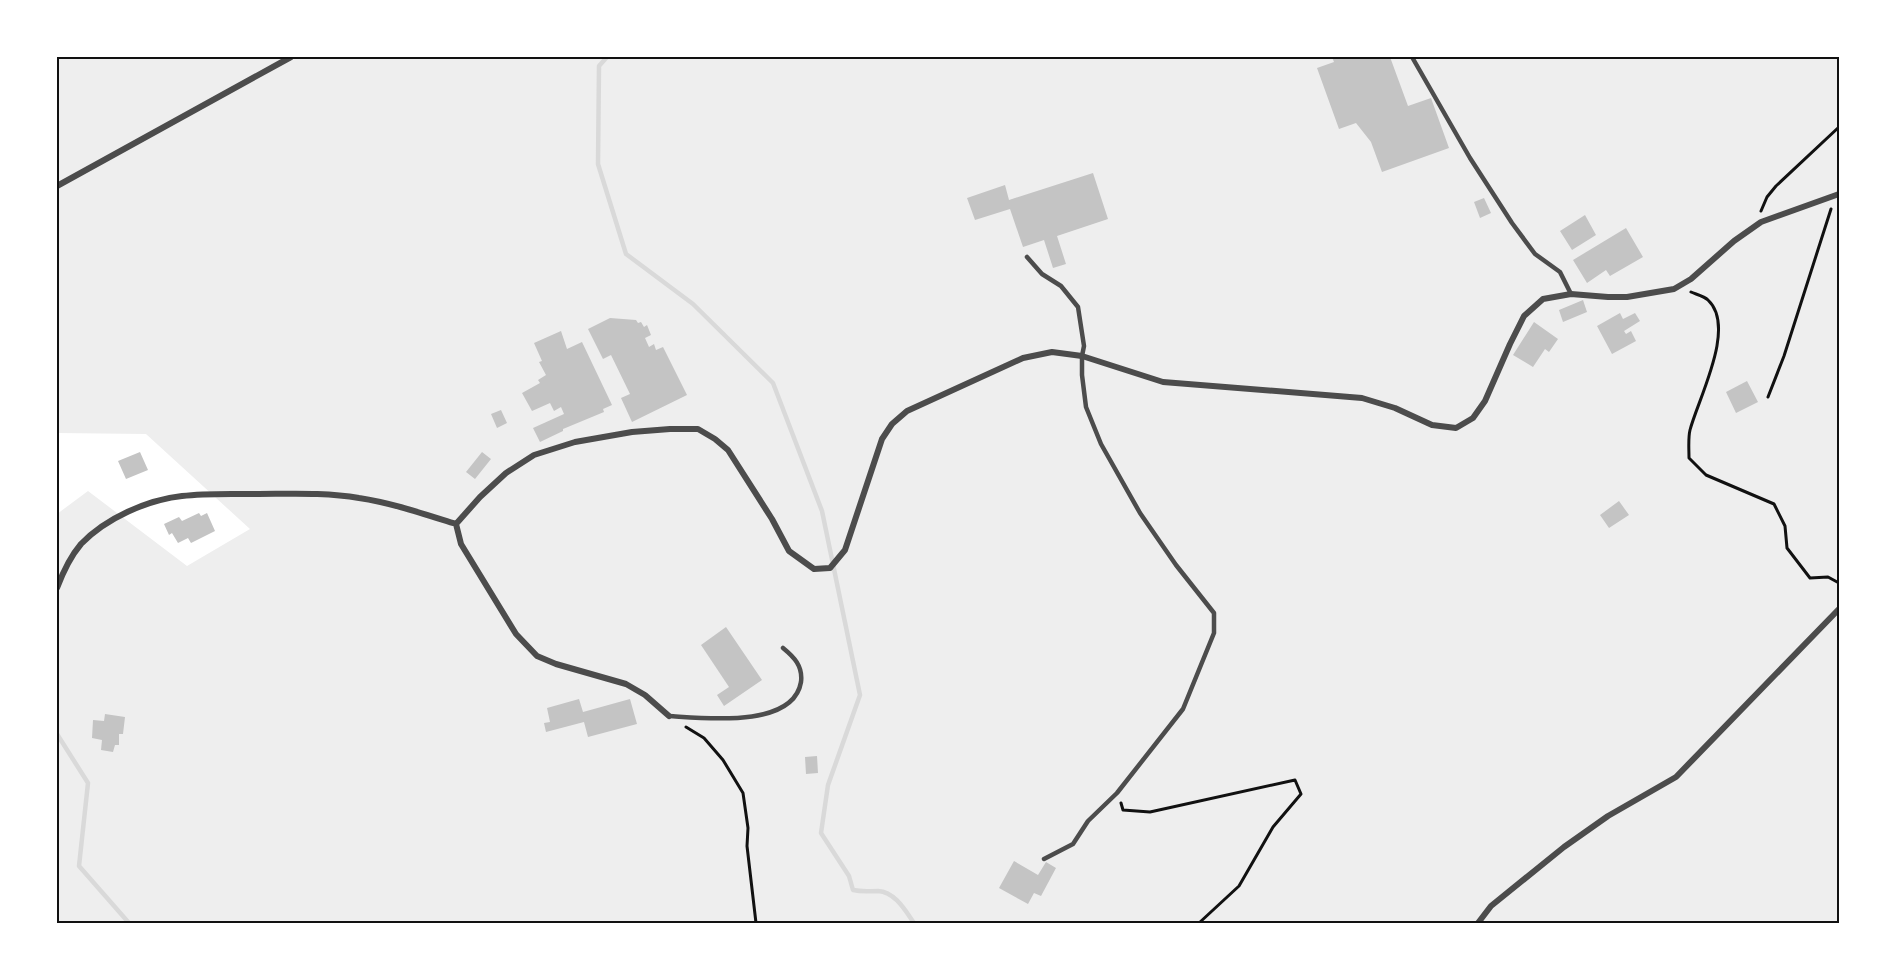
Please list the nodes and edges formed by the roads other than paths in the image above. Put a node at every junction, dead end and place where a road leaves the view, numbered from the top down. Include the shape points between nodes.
1 (291, 57) edge
2 (1412, 57) edge
3 (57, 186) edge
4 (1839, 194) edge
5 (1027, 257) dead end
6 (1571, 294) junction
7 (1082, 356) junction
8 (456, 524) junction
9 (57, 588) edge
10 (1839, 609) edge
11 (783, 648) dead end
12 (669, 716) joint
13 (1044, 859) dead end
14 (1478, 923) edge

1 - 3 street
2 - 6 lane via 1512,223 1535,254 1560,273
4 - 6 street via 1761,222 1674,289 1627,297
5 - 7 lane via 1042,274 1061,286 1078,307
6 - 7 street via 1543,299 1524,316 1485,401 1473,418 1456,428 1432,425 1362,398 1164,382
7 - 8 street via 1052,352 1023,357 907,411 882,440 845,550 830,568 814,569 789,551 728,450 698,429 632,432 574,442 534,455 506,473
7 - 13 lane via 1086,407 1101,444 1140,513 1214,613 1214,633 1182,709 1073,844
8 - 9 street via 357,497 181,496 128,512 99,529 73,555
8 - 12 street via 461,544 516,634 537,656 626,684
10 - 14 street via 1676,777 1564,847 1491,906
11 - 12 lane via 797,659 801,679 798,695 782,709 751,717

